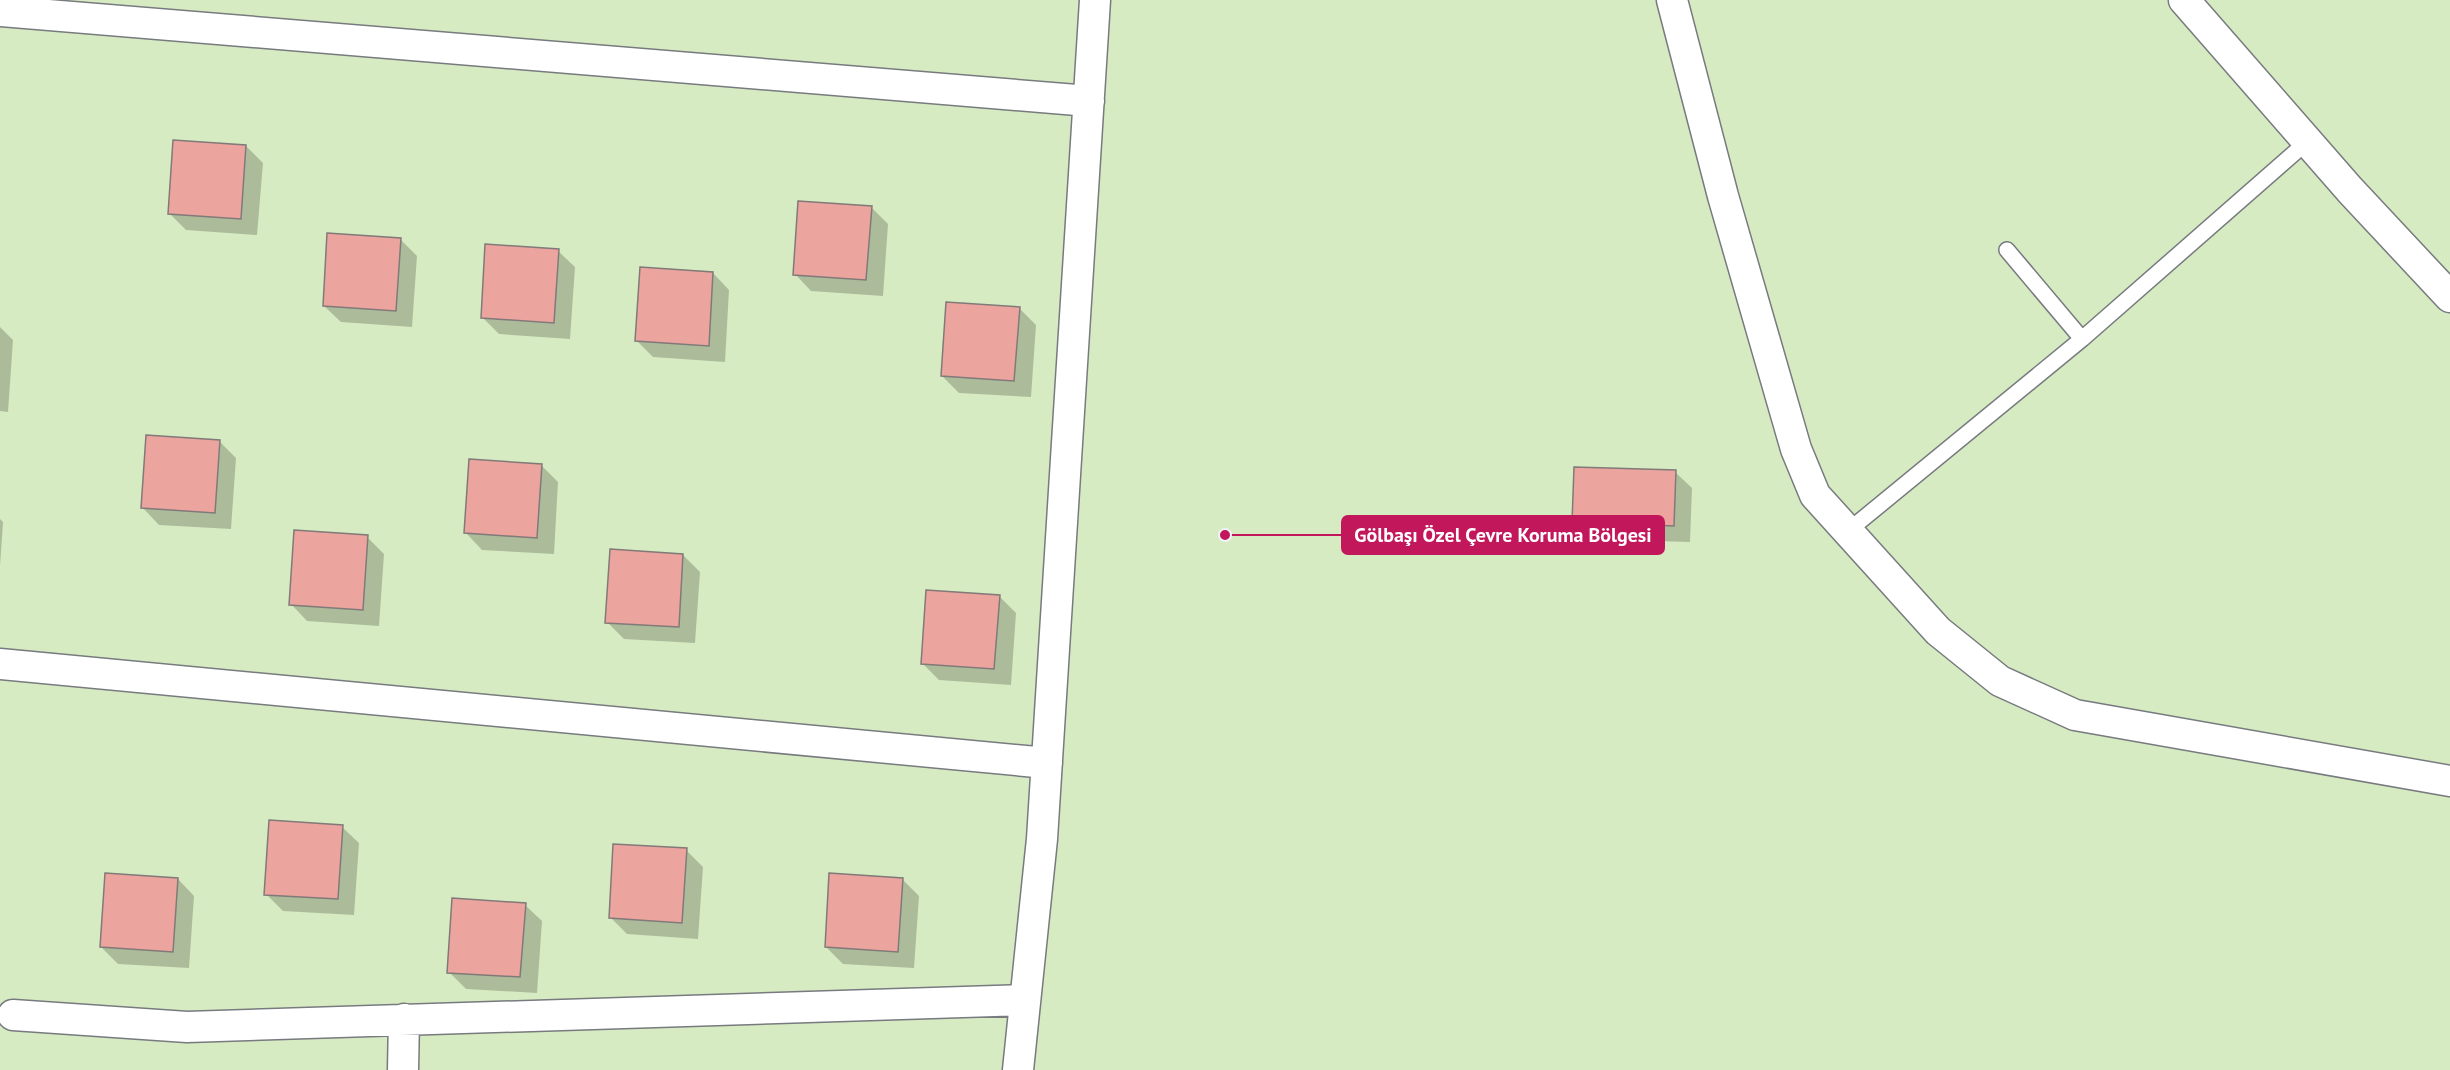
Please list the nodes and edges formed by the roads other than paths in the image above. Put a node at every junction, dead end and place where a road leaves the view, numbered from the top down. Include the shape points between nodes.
1 (1095, 0) edge
2 (1672, 0) edge
3 (2184, 0) edge
4 (0, 11) edge
5 (1089, 101) junction
6 (2308, 141) junction
7 (2007, 250) dead end
8 (2450, 297) edge
9 (2082, 339) junction
10 (1848, 531) junction
11 (0, 664) edge
12 (1047, 763) junction
13 (2450, 781) edge
14 (1025, 999) junction
15 (13, 1015) dead end
16 (404, 1019) junction
17 (403, 1070) edge
18 (1018, 1070) edge

1 - 5 street
2 - 10 street via 1723,196 1796,449 1815,495
3 - 6 street
4 - 5 street
5 - 12 street
6 - 8 street
6 - 9 lane
7 - 9 lane
9 - 10 lane
10 - 13 street via 1938,630 2000,681 2075,715
11 - 12 street
12 - 14 street
14 - 16 street
14 - 18 street
15 - 16 street via 187,1027
16 - 17 street

